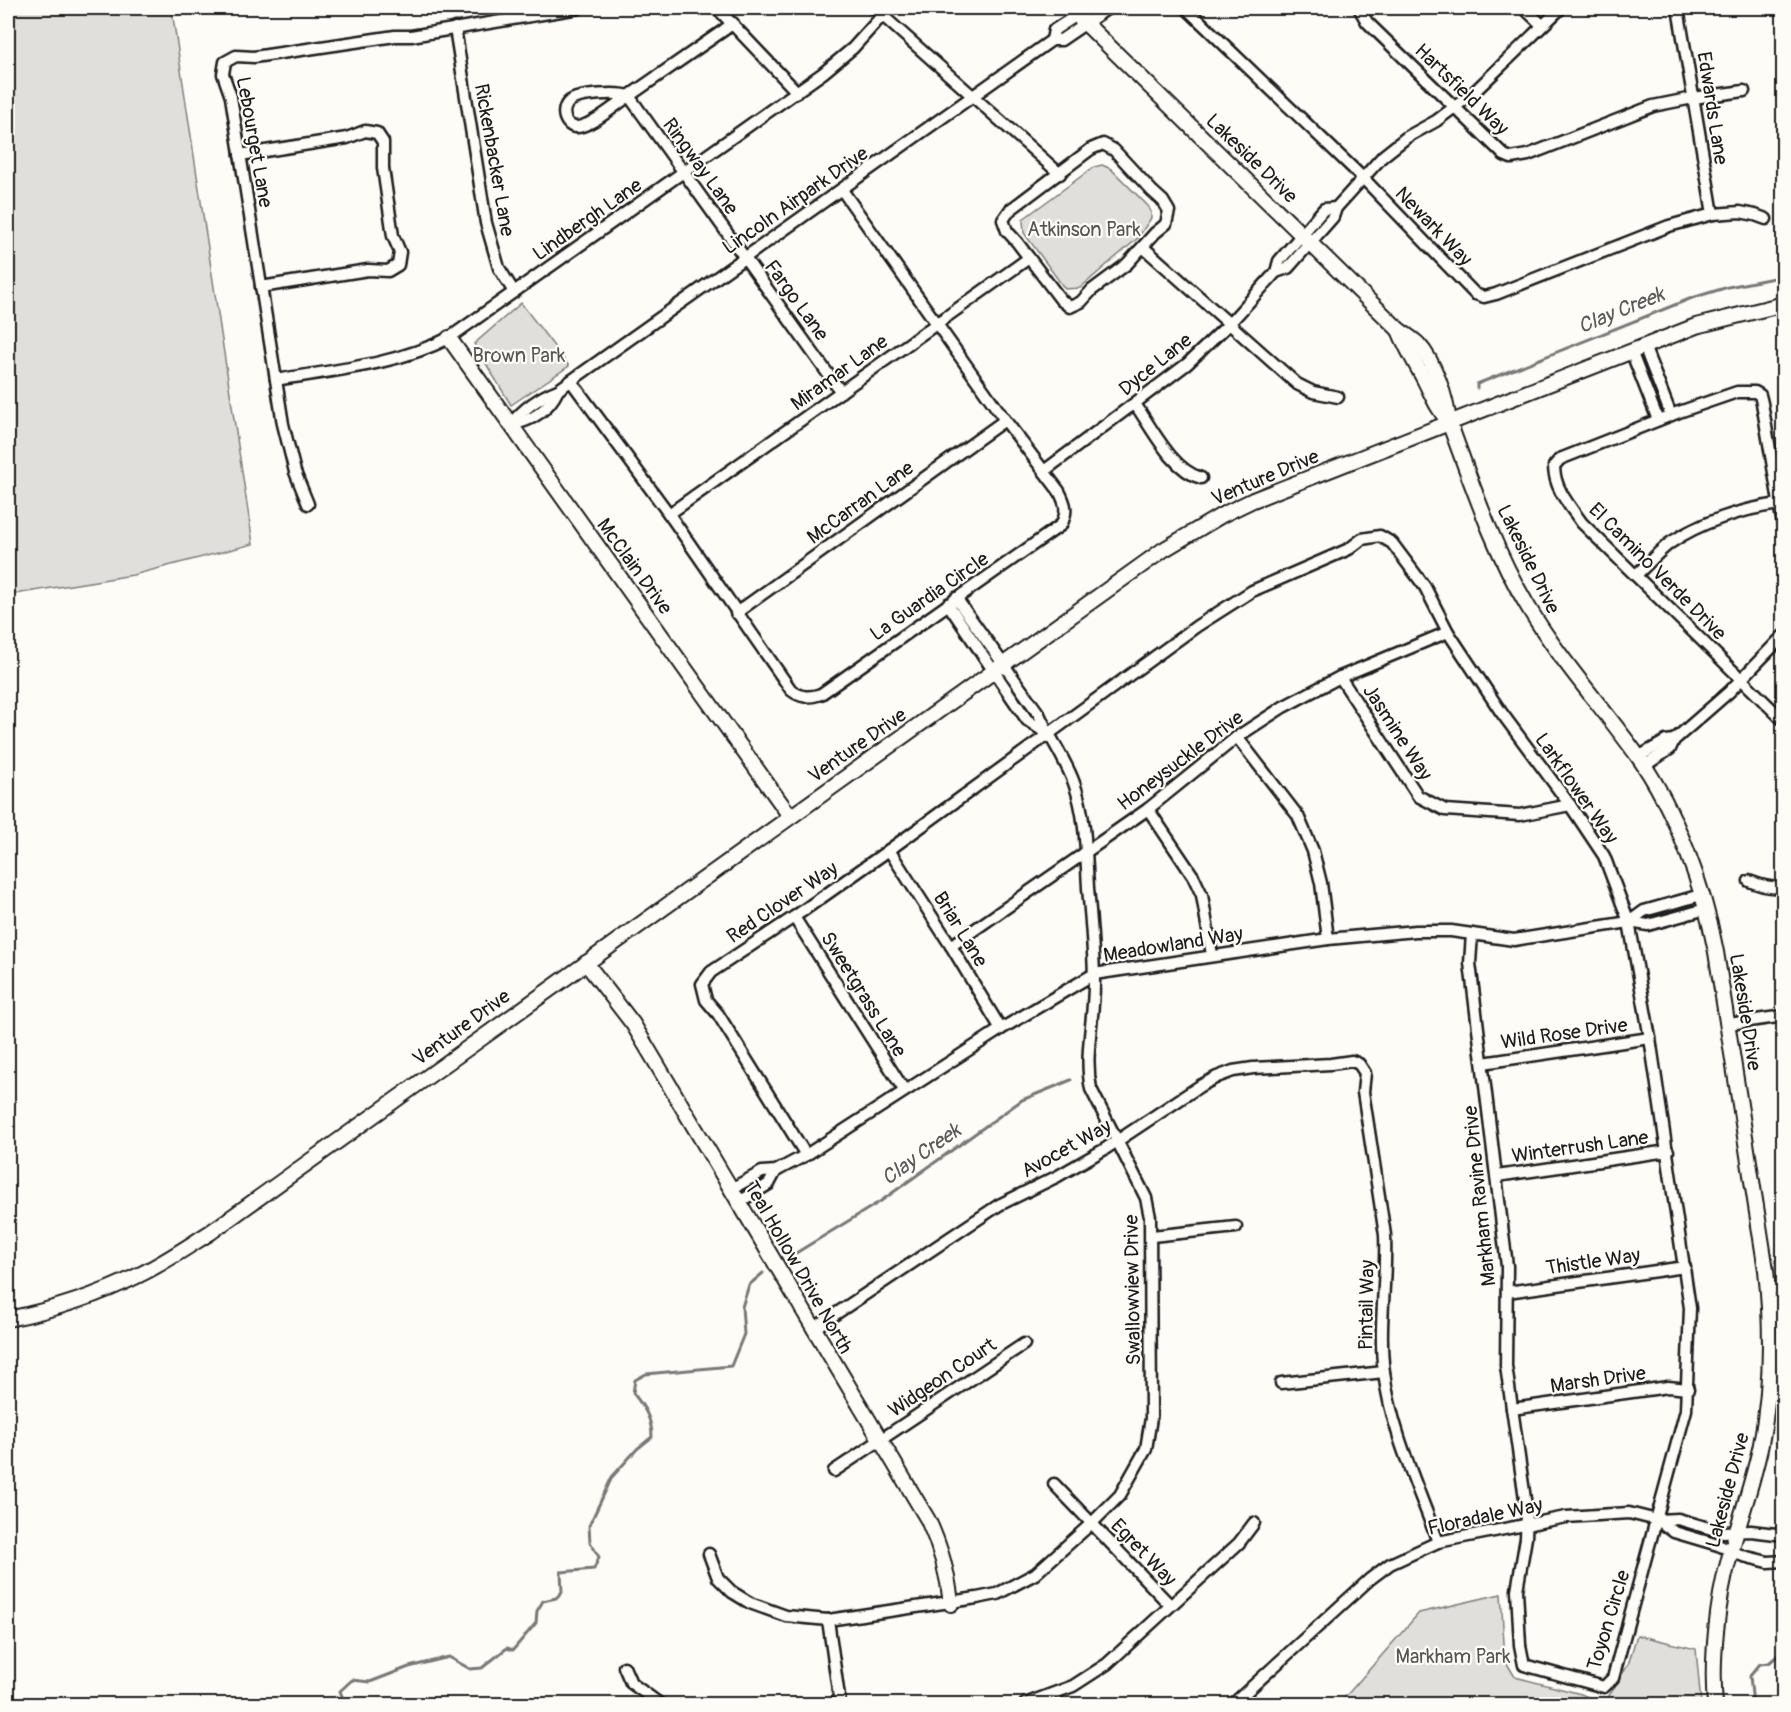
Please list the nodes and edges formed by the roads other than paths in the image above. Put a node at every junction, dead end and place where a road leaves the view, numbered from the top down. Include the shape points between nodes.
1 (579, 8) edge
2 (717, 8) edge
3 (1108, 8) edge
4 (1186, 8) edge
5 (1359, 8) edge
6 (1524, 8) edge
7 (1561, 8) edge
8 (1678, 8) edge
9 (882, 10) edge
10 (1083, 15) edge
11 (734, 23) junction
12 (1542, 25) junction
13 (455, 28) junction
14 (797, 92) junction
15 (1744, 92) dead end
16 (973, 95) junction
17 (629, 96) junction
18 (1693, 98) junction
19 (1454, 107) junction
20 (240, 155) junction
21 (683, 172) junction
22 (1060, 174) junction
23 (1363, 178) junction
24 (842, 190) junction
25 (1713, 214) junction
26 (1766, 219) dead end
27 (1306, 238) junction
28 (1143, 248) junction
29 (744, 258) junction
30 (1029, 258) junction
31 (261, 287) junction
32 (514, 292) junction
33 (1784, 304) edge
34 (937, 323) junction
35 (1229, 324) junction
36 (448, 338) junction
37 (1638, 348) junction
38 (276, 380) junction
39 (571, 381) junction
40 (841, 392) junction
41 (1338, 397) dead end
42 (1135, 404) junction
43 (1671, 415) junction
44 (1005, 420) junction
45 (1658, 420) junction
46 (1449, 422) junction
47 (510, 425) junction
48 (1044, 471) junction
49 (1201, 478) dead end
50 (308, 504) dead end
51 (1779, 504) junction
52 (669, 514) junction
53 (1784, 531) edge
54 (1636, 575) junction
55 (952, 601) junction
56 (736, 613) junction
57 (1448, 632) junction
58 (1784, 635) edge
59 (998, 668) junction
60 (1340, 677) junction
61 (1741, 680) junction
62 (1784, 721) edge
63 (1048, 734) junction
64 (1237, 737) junction
65 (1641, 762) junction
66 (1570, 805) junction
67 (1148, 809) junction
68 (790, 816) junction
69 (889, 850) junction
70 (1086, 851) junction
71 (1749, 881) dead end
72 (1784, 887) edge
73 (1701, 895) junction
74 (1706, 909) junction
75 (794, 917) junction
76 (1629, 922) junction
77 (1472, 934) junction
78 (1328, 939) junction
79 (951, 946) junction
80 (1212, 955) junction
81 (586, 963) junction
82 (1094, 974) junction
83 (1784, 1016) edge
84 (1729, 1024) junction
85 (1000, 1029) junction
86 (1650, 1038) junction
87 (1483, 1063) junction
88 (1359, 1064) joint
89 (904, 1090) junction
90 (1117, 1142) junction
91 (1668, 1151) junction
92 (806, 1155) junction
93 (776, 1172) junction
94 (1497, 1176) junction
95 (731, 1190) junction
96 (739, 1202) junction
97 (1236, 1227) dead end
98 (1152, 1236) junction
99 (1685, 1267) junction
100 (1784, 1287) edge
101 (1768, 1289) junction
102 (1506, 1292) junction
103 (8, 1319) edge
104 (813, 1329) junction
105 (1024, 1344) dead end
106 (1384, 1372) junction
107 (1281, 1383) dead end
108 (1688, 1389) junction
109 (1512, 1409) junction
110 (880, 1441) junction
111 (834, 1471) dead end
112 (1054, 1484) dead end
113 (1657, 1520) junction
114 (1092, 1523) junction
115 (1254, 1523) dead end
116 (1527, 1525) junction
117 (1737, 1532) junction
118 (1784, 1535) edge
119 (1438, 1542) junction
120 (1731, 1551) junction
121 (709, 1554) dead end
122 (1784, 1561) edge
123 (951, 1604) junction
124 (1170, 1605) junction
125 (828, 1620) junction
126 (624, 1667) dead end
127 (660, 1704) edge
128 (840, 1704) edge
129 (1025, 1704) edge
130 (1233, 1704) edge
131 (1715, 1704) edge

1 - 13 street
2 - 11 street
3 - 10 street, Lincoln Airpark Drive
4 - 23 street, Newark Way
5 - 19 street, Hartsfield Way via 1367,21
6 - 12 street
7 - 12 street, Dyce Lane
8 - 18 street, Edwards Lane
9 - 14 street, Lindbergh Lane via 853,48
9 - 16 street
10 - 16 street, Lincoln Airpark Drive via 1054,30 1052,40
10 - 27 street, Lakeside Drive
11 - 14 street
11 - 17 street
12 - 19 street, Dyce Lane
13 - 20 street, Lebourget Lane via 254,57 236,56 225,62 223,74 231,97
13 - 32 street, Rickenbacker Lane via 486,223 499,268
14 - 21 street, Lindbergh Lane
15 - 18 street, Hartsfield Way
16 - 22 street
16 - 24 street, Lincoln Airpark Drive
17 - 17 street via 612,93 575,98 568,101 564,116 568,125 579,128
17 - 21 street, Ringway Lane
18 - 19 street, Hartsfield Way via 1641,110 1519,158 1504,155
18 - 25 street, Edwards Lane
19 - 23 street, Dyce Lane via 1407,137
20 - 31 street, Lebourget Lane
20 - 31 street via 347,138 364,131 377,133 383,142 393,236 400,252 398,265 388,271 368,270
21 - 29 street, Ringway Lane
21 - 32 street, Lindbergh Lane
22 - 28 street via 1102,144 1114,150 1169,211 1166,224
22 - 30 street via 1010,210 1003,220
23 - 25 street, Newark Way via 1475,294 1484,297 1669,226
23 - 27 street, Dyce Lane via 1336,208 1324,209
24 - 29 street, Lincoln Airpark Drive
24 - 34 street, La Guardia Circle
25 - 26 street via 1740,212
27 - 35 street, Dyce Lane via 1279,261 1276,272
27 - 46 street, Lakeside Drive via 1399,330 1419,344 1446,400
28 - 30 street via 1081,302 1070,307
28 - 35 street
29 - 39 street, Lincoln Airpark Drive
29 - 40 street, Fargo Lane
30 - 34 street, Miramar Lane
31 - 38 street, Lebourget Lane
32 - 36 street, Lindbergh Lane
33 - 37 street, Venture Drive via 1708,322
34 - 40 street, Miramar Lane
34 - 44 street, La Guardia Circle
35 - 41 street via 1297,384
35 - 42 street, Dyce Lane via 1187,364
36 - 38 street, Lindbergh Lane via 405,356
36 - 47 street, McClain Drive
37 - 43 street
37 - 45 street
37 - 46 street, Venture Drive
38 - 50 street, Lebourget Lane via 288,449
39 - 47 street, Lincoln Airpark Drive via 545,395
39 - 52 street, La Guardia Circle
40 - 52 street, Miramar Lane
42 - 48 street, Dyce Lane
42 - 49 street via 1177,464
43 - 45 street, El Camino Verde Drive
43 - 51 street, El Camino Verde Drive via 1737,392 1755,392 1760,396
44 - 48 street, La Guardia Circle
44 - 56 street, McCarran Lane
45 - 54 street, El Camino Verde Drive via 1560,459 1554,466 1561,492 1582,523
46 - 59 street, Venture Drive via 1222,515 1163,550
46 - 65 street, Lakeside Drive via 1498,549 1526,603 1551,643
47 - 68 street, McClain Drive
48 - 55 street, La Guardia Circle via 1065,502 1061,525
51 - 53 street
51 - 54 street via 1744,511 1685,534
52 - 56 street, La Guardia Circle
54 - 61 street, El Camino Verde Drive
55 - 56 street, La Guardia Circle via 821,694 810,697 791,690
55 - 59 street, Swallowview Drive
57 - 60 street, Honeysuckle Drive
57 - 63 street, Larkflower Way via 1425,587 1392,543 1380,536 1362,539 1349,549 1252,591
57 - 66 street, Larkflower Way
58 - 61 street
59 - 63 street, Swallowview Drive via 1027,720
59 - 68 street, Venture Drive
60 - 64 street, Honeysuckle Drive
60 - 66 street, Jasmine Way via 1418,796 1445,810 1520,815
61 - 62 street, El Camino Verde Drive
61 - 65 street via 1674,740 1670,749
63 - 69 street, Red Clover Way
63 - 70 street, Swallowview Drive via 1075,785
64 - 67 street, Honeysuckle Drive
64 - 78 street via 1298,816 1316,862
65 - 73 street, Lakeside Drive via 1676,828
66 - 76 street, Larkflower Way via 1604,856
67 - 70 street, Honeysuckle Drive
67 - 80 street via 1202,896
68 - 81 street, Venture Drive
69 - 75 street, Red Clover Way
69 - 79 street, Briar Lane
70 - 79 street, Honeysuckle Drive
70 - 82 street, Swallowview Drive
71 - 72 street
73 - 74 street, Lakeside Drive
73 - 76 street, Meadowland Way via 1644,912
74 - 76 street, Meadowland Way via 1648,925
74 - 84 street, Lakeside Drive
75 - 89 street, Sweetgrass Lane
75 - 92 street, Red Clover Way via 711,972 702,984 706,1000
76 - 77 street, Meadowland Way via 1514,940
76 - 86 street, Larkflower Way
77 - 78 street, Meadowland Way via 1416,931
77 - 87 street, Markham Ravine Drive via 1470,963
78 - 80 street, Meadowland Way
79 - 85 street, Briar Lane
80 - 82 street, Meadowland Way
81 - 95 street, Teal Hollow Drive North via 633,1024
81 - 103 street, Venture Drive via 162,1263 60,1307
82 - 85 street, Meadowland Way
82 - 90 street, Swallowview Drive via 1089,1079
83 - 84 street
84 - 101 street, Lakeside Drive
85 - 89 street, Meadowland Way
86 - 87 street, Wild Rose Drive
86 - 91 street, Larkflower Way
87 - 94 street, Markham Ravine Drive
88 - 90 street, Avocet Way via 1352,1061 1233,1071 1200,1086
88 - 106 street, Pintail Way via 1365,1073 1363,1092 1385,1235
89 - 92 street, Meadowland Way
90 - 98 street, Swallowview Drive via 1146,1198
90 - 104 street, Avocet Way via 999,1205
91 - 94 street, Winterrush Lane
91 - 99 street, Larkflower Way
92 - 93 street, Meadowland Way
93 - 95 street, Meadowland Way via 762,1172
93 - 96 street, Meadowland Way via 769,1184
94 - 102 street, Markham Ravine Drive via 1507,1266
95 - 96 street, Teal Hollow Drive North
96 - 104 street, Teal Hollow Drive North
97 - 98 street
98 - 114 street, Swallowview Drive via 1151,1418 1146,1449 1120,1495
99 - 102 street, Thistle Way
99 - 108 street, Larkflower Way via 1690,1308
100 - 101 street
101 - 117 street, Lakeside Drive via 1766,1410 1757,1463
102 - 109 street, Markham Ravine Drive via 1505,1350
104 - 110 street, Teal Hollow Drive North
105 - 110 street, Widgeon Court
106 - 107 street
106 - 119 street, Pintail Way via 1391,1412
108 - 109 street, Marsh Drive via 1668,1387
108 - 113 street, Larkflower Way
109 - 116 street, Markham Ravine Drive
110 - 111 street, Widgeon Court
110 - 123 street, Teal Hollow Drive North via 940,1545
112 - 114 street, Egret Way
113 - 116 street, Floradale Way via 1629,1514 1599,1514
113 - 116 street, Toyon Circle via 1613,1678 1604,1687 1524,1665 1516,1590
113 - 117 street, Floradale Way via 1678,1519 1722,1532
113 - 120 street, Floradale Way via 1674,1532
114 - 123 street, Swallowview Drive via 1051,1562 1016,1585
114 - 124 street, Egret Way
115 - 124 street via 1239,1544
116 - 119 street, Floradale Way
117 - 118 street, Floradale Way
117 - 120 street, Lakeside Drive
119 - 130 street, Floradale Way via 1390,1564 1370,1579
120 - 122 street, Floradale Way via 1768,1562
120 - 131 street, Lakeside Drive via 1716,1634
121 - 125 street, Swallowview Drive via 718,1578 750,1603 786,1616
123 - 125 street, Swallowview Drive
124 - 129 street via 1090,1676
125 - 128 street
126 - 127 street via 631,1683

